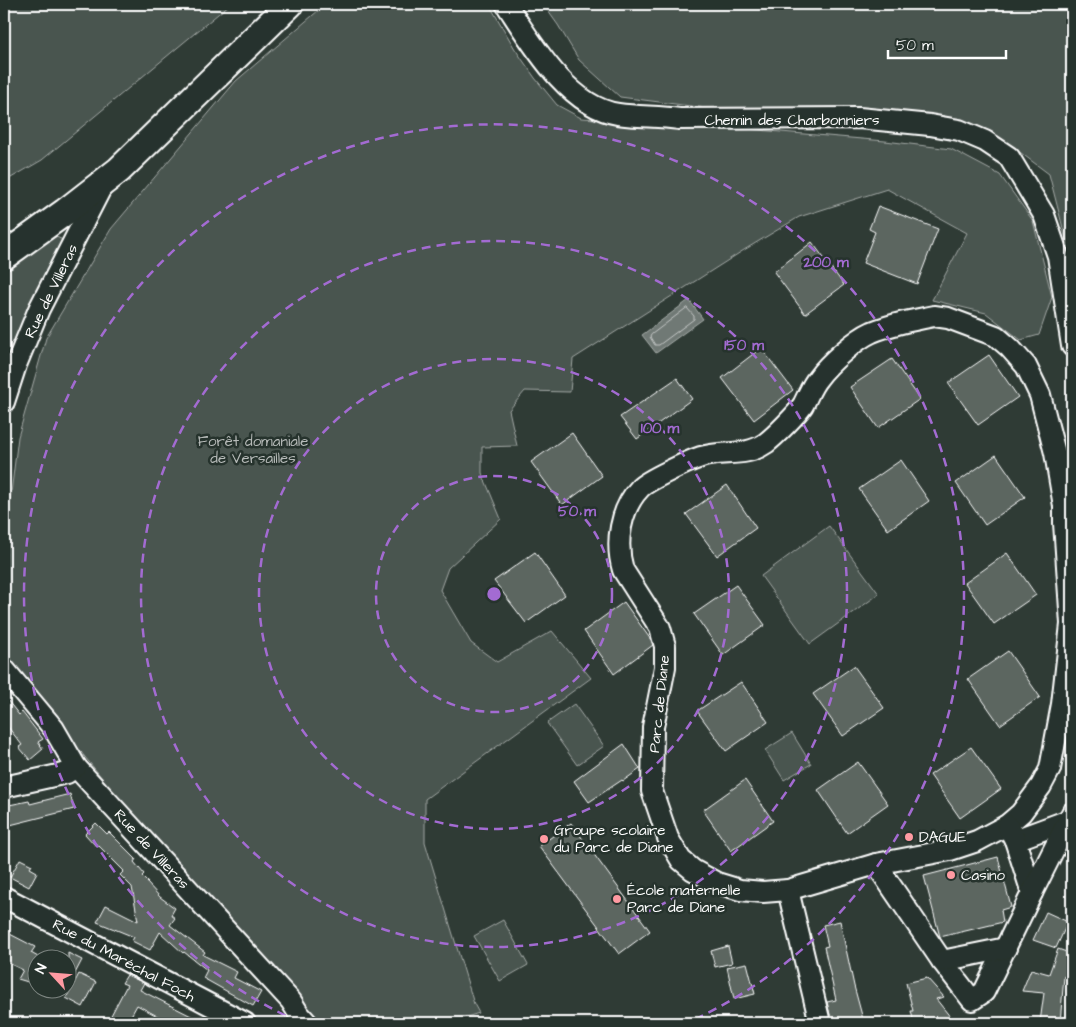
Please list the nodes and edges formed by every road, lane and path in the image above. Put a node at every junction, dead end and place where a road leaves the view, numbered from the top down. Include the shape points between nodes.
1 (290, 4) edge
2 (506, 4) edge
3 (104, 182) junction
4 (4, 256) edge
5 (1072, 346) edge
6 (4, 402) edge
7 (1068, 507) edge
8 (1072, 624) edge
9 (4, 669) edge
10 (76, 767) junction
11 (4, 787) edge
12 (1070, 817) edge
13 (1011, 833) junction
14 (876, 864) junction
15 (788, 890) junction
16 (1032, 892) junction
17 (4, 897) edge
18 (1006, 948) junction
19 (942, 961) junction
20 (245, 1023) edge
21 (307, 1023) edge
22 (820, 1023) edge

1 - 3 main road
2 - 5 street, Chemin des Charbonniers via 555,73 574,92 617,114 679,119 859,118 959,130 985,141 1009,156 1044,215 1058,256
3 - 4 main road
3 - 6 street, Rue de Villeras via 39,309
7 - 8 street, Parc de Diane via 1064,523
7 - 15 street, Parc de Diane via 1040,395 1026,366 996,336 934,316 870,333 832,361 816,379 802,406 754,451 701,457 650,480 640,488 623,517 620,561 660,628 665,646 665,666 653,727 652,791 657,809 668,838 681,860 693,870 717,883 740,890
8 - 13 street, Parc de Diane via 1050,768
9 - 10 street, Rue de Villeras via 54,729
10 - 11 street via 67,773
10 - 21 street, Rue de Villeras via 291,1001
12 - 13 street
12 - 16 street
13 - 14 street, Parc de Diane via 950,850
13 - 16 street
14 - 15 street, Parc de Diane
14 - 19 street
15 - 22 street
16 - 18 street
17 - 20 street, Rue du Maréchal Foch
18 - 19 street
18 - 19 street via 984,992 972,1000

